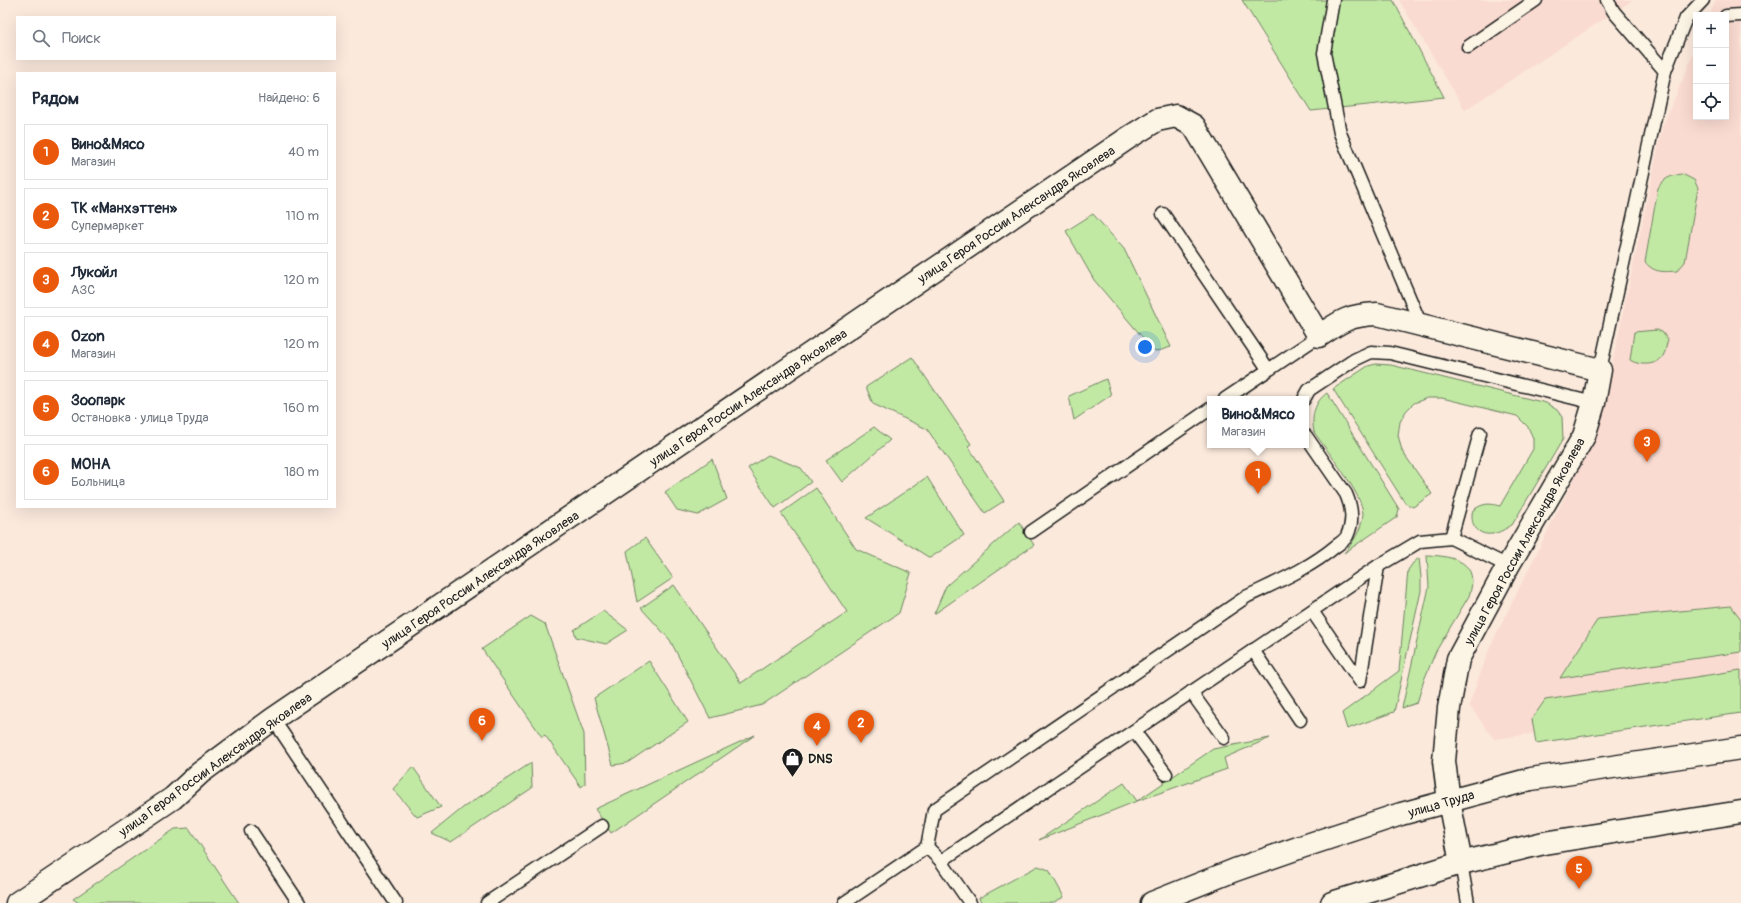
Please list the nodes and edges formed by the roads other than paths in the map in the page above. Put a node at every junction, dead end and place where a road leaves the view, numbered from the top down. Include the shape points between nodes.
1 (1333, 0) edge
2 (1536, 0) edge
3 (1607, 0) edge
4 (1703, 0) edge
5 (1729, 16) edge
6 (1741, 16) edge
7 (1691, 18) edge
8 (1468, 47) dead end
9 (1665, 71) junction
10 (1163, 214) dead end
11 (1420, 325) junction
12 (1319, 336) junction
13 (1268, 369) junction
14 (1600, 370) junction
15 (1229, 396) edge
16 (1306, 396) edge
17 (1594, 402) junction
18 (1207, 411) edge
19 (1480, 433) dead end
20 (1309, 440) edge
21 (1031, 532) dead end
22 (1452, 538) junction
23 (1378, 566) junction
24 (1508, 566) junction
25 (1312, 611) junction
26 (1253, 650) junction
27 (1191, 692) junction
28 (273, 719) junction
29 (1300, 720) dead end
30 (1134, 731) junction
31 (1224, 738) dead end
32 (1741, 748) edge
33 (1166, 774) dead end
34 (1449, 800) junction
35 (1741, 812) edge
36 (602, 826) dead end
37 (251, 831) dead end
38 (927, 846) junction
39 (940, 861) junction
40 (1461, 863) junction
41 (17, 903) edge
42 (299, 903) edge
43 (396, 903) edge
44 (487, 903) edge
45 (844, 903) edge
46 (970, 903) edge
47 (1152, 903) edge
48 (1332, 903) edge
49 (1468, 903) edge

1 - 11 lane via 1324,53 1340,133
2 - 8 lane
3 - 9 lane via 1614,12
4 - 7 lane
5 - 6 lane
7 - 9 lane
9 - 14 lane
10 - 13 lane
11 - 12 street via 1377,314 1358,315 1344,320
11 - 14 street
12 - 13 lane
12 - 28 street, улица Героя России Александра Яковлева via 1194,126 1176,116 1157,120
13 - 15 lane
14 - 17 street, улица Героя России Александра Яковлева
16 - 17 lane via 1309,390 1323,380 1371,352 1390,353
17 - 24 street, улица Героя России Александра Яковлева via 1584,436
18 - 21 lane
19 - 22 lane
20 - 38 lane via 1350,503 1352,520 1347,537 1297,572 1246,597 934,810
22 - 23 lane via 1420,541
22 - 24 lane
23 - 25 lane
23 - 25 lane via 1360,681
24 - 34 street, улица Героя России Александра Яковлева via 1458,658 1448,708 1444,761
25 - 26 lane
26 - 27 lane
26 - 29 lane
27 - 30 lane
27 - 31 lane
28 - 41 street, улица Героя России Александра Яковлева via 200,773 173,798
28 - 43 lane
30 - 33 lane
30 - 39 lane
32 - 34 street, улица Труда via 1531,779
34 - 40 street, улица Героя России Александра Яковлева
34 - 47 street, улица Труда via 1301,847
35 - 40 street via 1575,837
36 - 44 lane
37 - 42 lane
38 - 39 lane
38 - 45 lane
39 - 46 lane
40 - 48 street
40 - 49 lane

